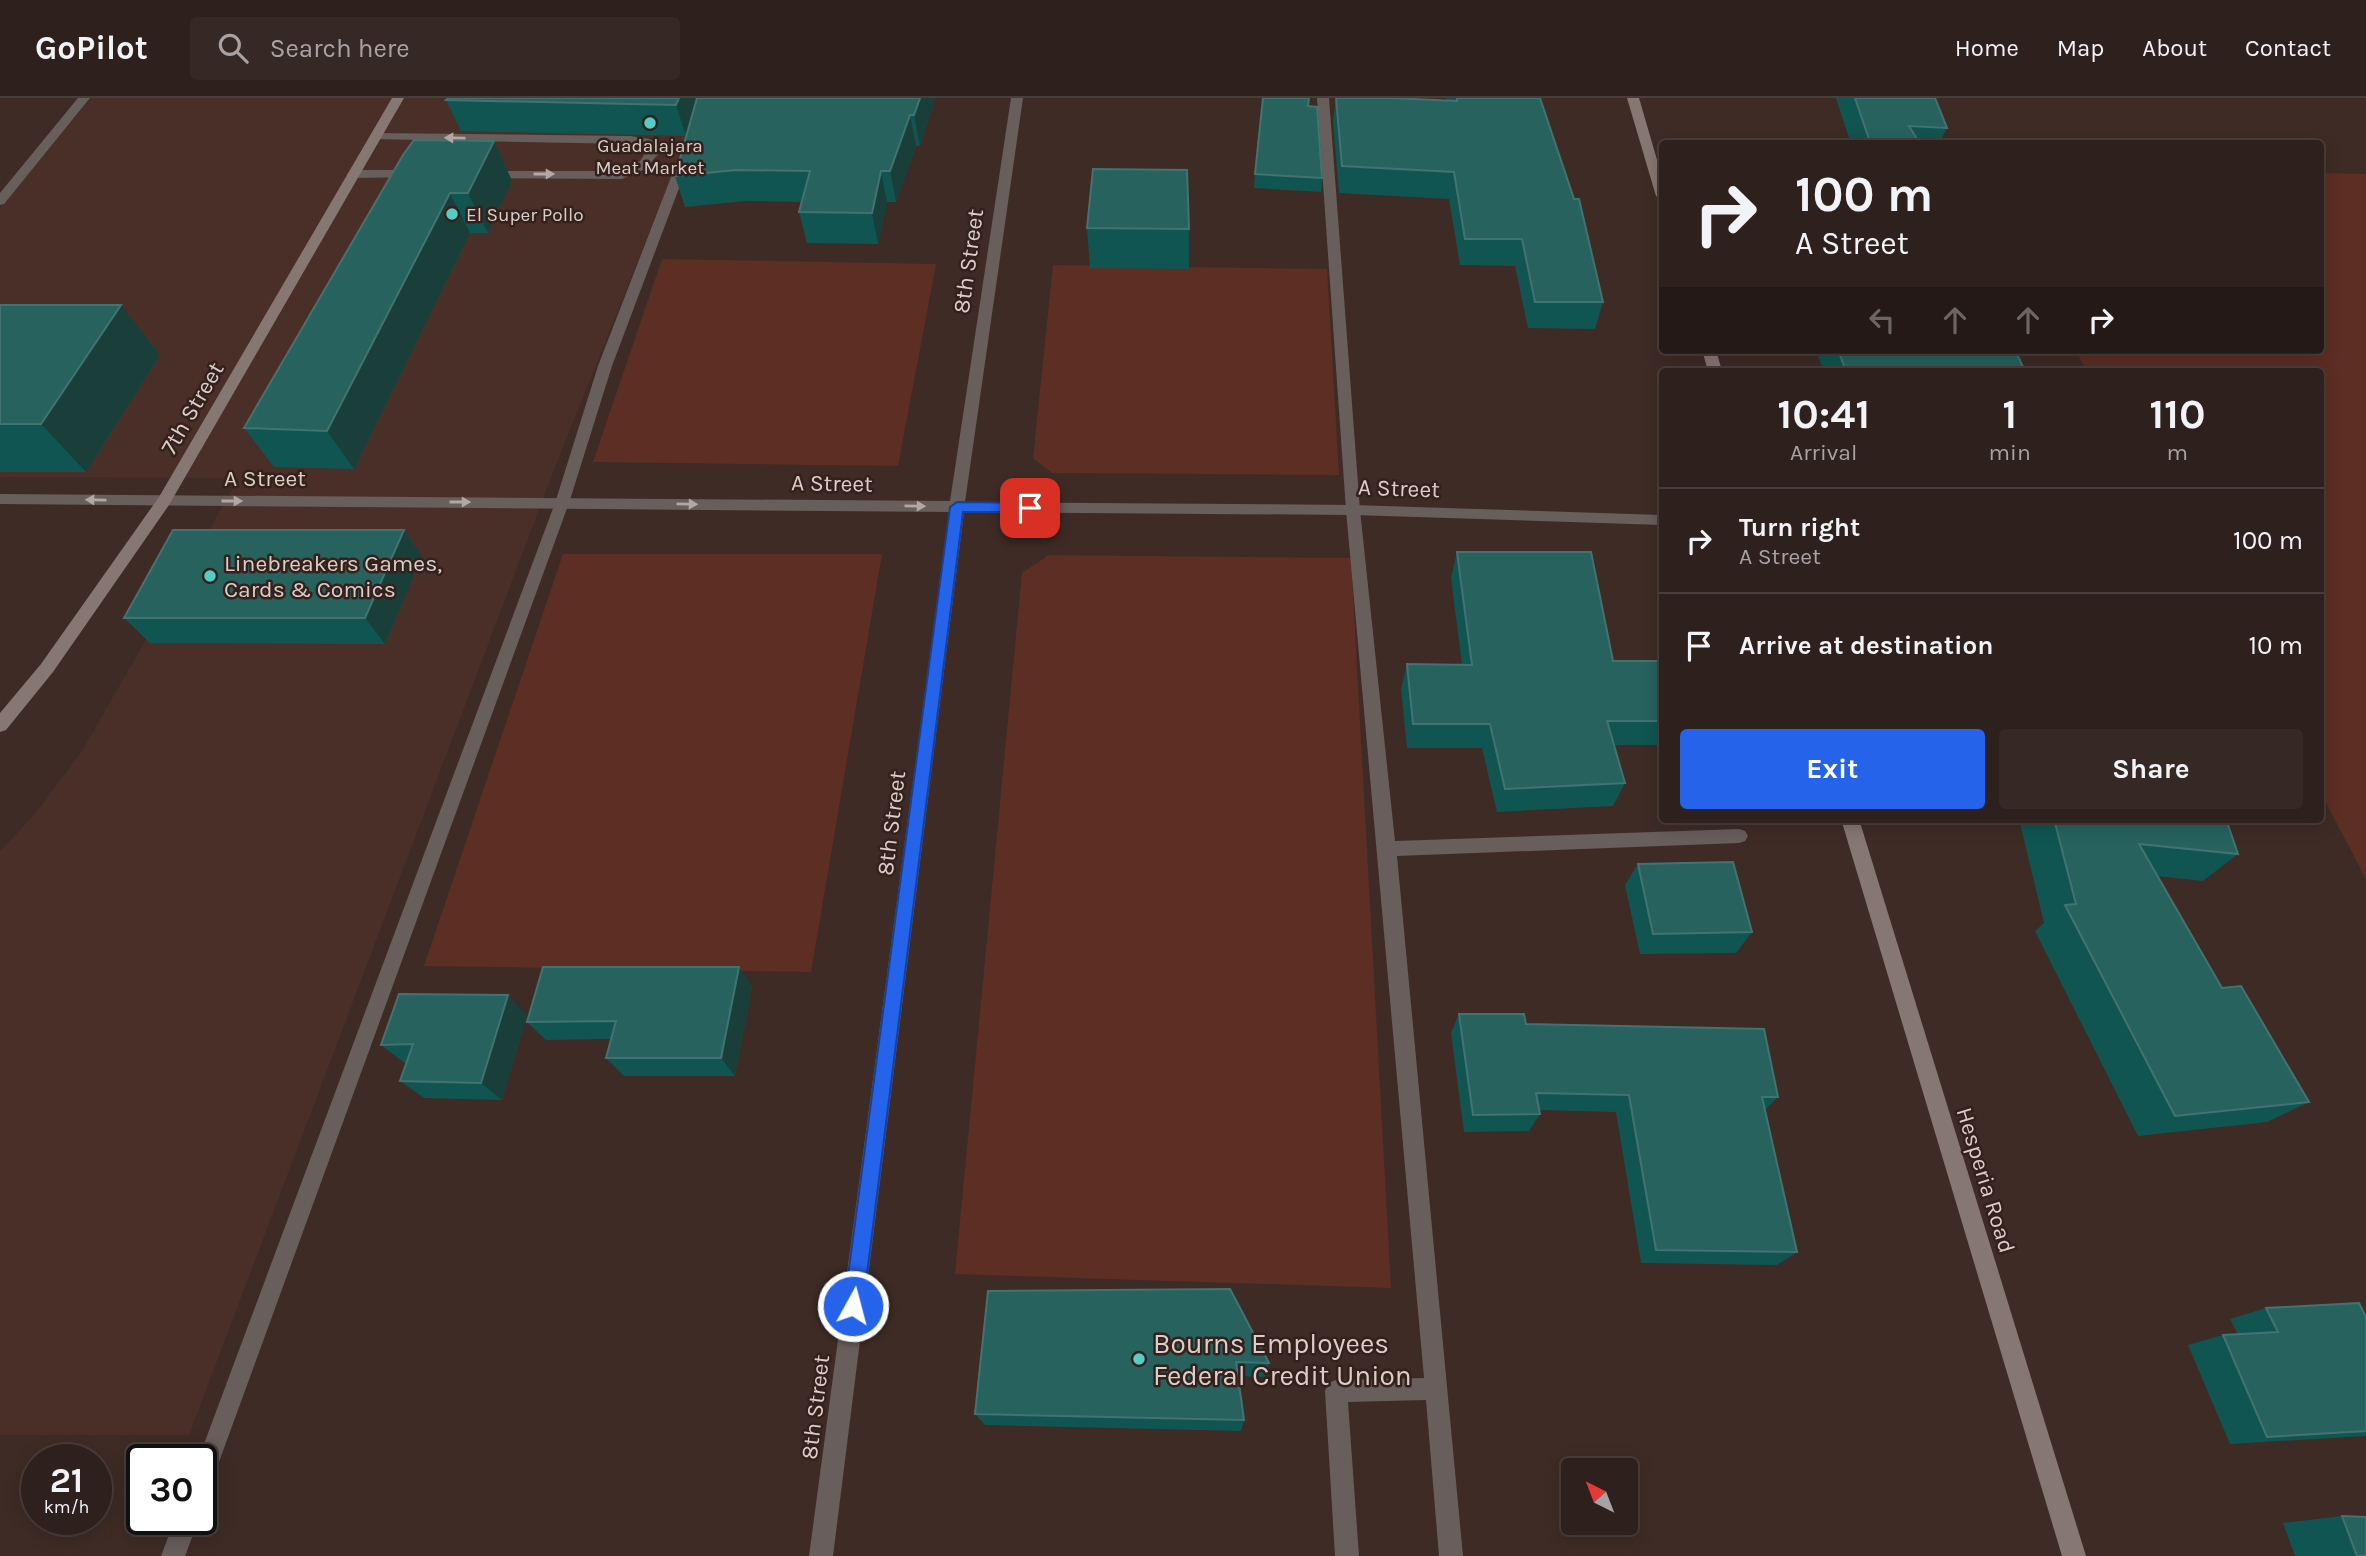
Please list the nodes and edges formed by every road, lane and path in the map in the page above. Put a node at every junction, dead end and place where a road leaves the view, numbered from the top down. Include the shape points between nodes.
1 (84, 98) edge
2 (398, 98) edge
3 (1017, 98) edge
4 (1323, 98) edge
5 (1633, 98) edge
6 (374, 137) junction
7 (689, 149) edge
8 (426, 173) edge
9 (353, 174) junction
10 (468, 174) edge
11 (1659, 186) edge
12 (0, 201) edge
13 (0, 499) edge
14 (164, 500) junction
15 (562, 503) junction
16 (957, 507) junction
17 (1353, 510) junction
18 (1659, 520) edge
19 (0, 725) edge
20 (1851, 823) edge
21 (1739, 836) dead end
22 (1387, 849) junction
23 (1436, 1389) junction
24 (215, 1444) edge
25 (181, 1535) edge
26 (173, 1556) edge
27 (821, 1556) edge
28 (1347, 1556) edge
29 (1451, 1556) edge
30 (2074, 1556) edge

1 - 12 street
2 - 6 main road, 7th Street
3 - 16 street, 8th Street
4 - 17 street
5 - 11 main road
6 - 9 main road, 7th Street
10 -> 6 street via 622,175 645,166 654,147 630,141
7 - 15 street via 606,366
8 - 9 street
9 - 14 main road, 7th Street
14 -> 13 street, A Street
14 -> 15 street, A Street
14 - 19 main road, 7th Street via 47,668
15 -> 16 street, A Street
15 - 24 street
16 - 17 street, A Street
16 - 27 street, 8th Street
17 - 18 street, A Street
17 - 22 street
20 - 30 main road, Hesperia Road
21 - 22 street
22 - 23 street
23 - 28 street via 1336,1391
23 - 29 street
25 - 26 street

